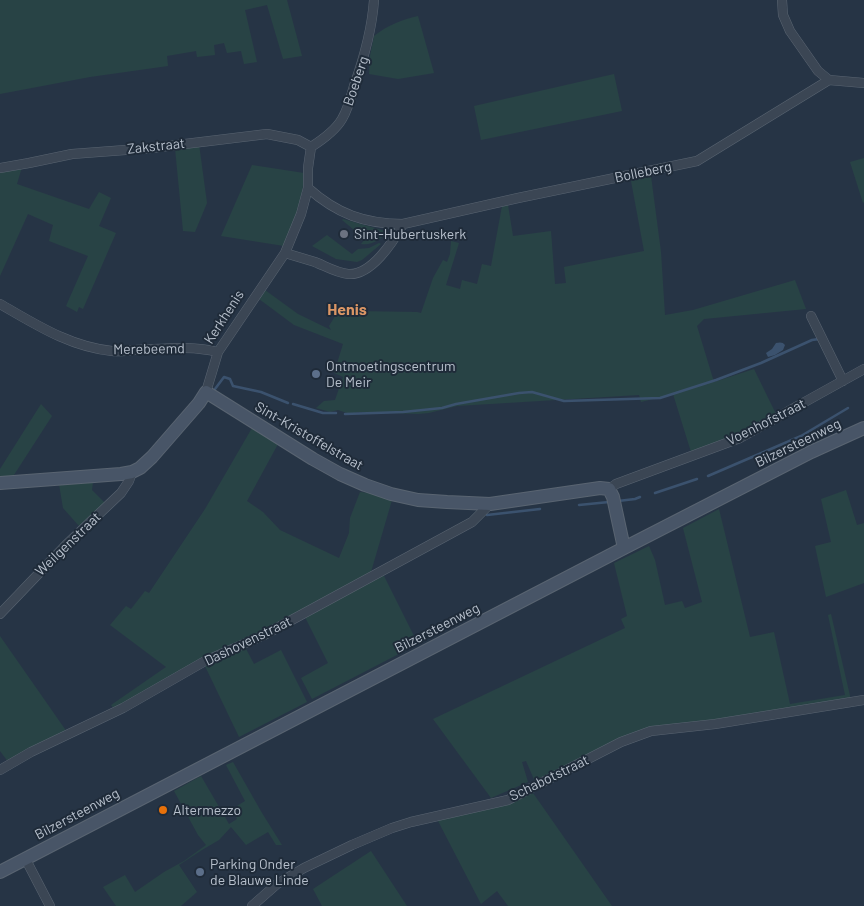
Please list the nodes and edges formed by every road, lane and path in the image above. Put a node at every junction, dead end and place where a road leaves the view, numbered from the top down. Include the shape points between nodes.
1 (374, 0) edge
2 (782, 0) edge
3 (828, 80) junction
4 (864, 83) edge
5 (311, 147) junction
6 (0, 168) edge
7 (308, 188) junction
8 (403, 224) junction
9 (285, 253) junction
10 (0, 304) edge
11 (811, 316) dead end
12 (218, 352) junction
13 (864, 369) edge
14 (843, 381) junction
15 (206, 392) junction
16 (864, 428) edge
17 (132, 472) junction
18 (0, 483) edge
19 (609, 488) junction
20 (490, 504) junction
21 (624, 548) junction
22 (0, 614) edge
23 (864, 700) edge
24 (0, 770) edge
25 (25, 858) junction
26 (0, 872) edge
27 (50, 906) edge
28 (252, 906) edge

1 - 5 street, Boeberg via 366,51 342,119
2 - 3 street via 783,15 790,31
3 - 4 street
3 - 8 street, Bolleberg via 697,161
5 - 6 street, Zakstraat via 298,140 267,134 72,154
5 - 7 street, Kerkhenis
7 - 8 street, Bolleberg via 348,215 384,224
7 - 9 street, Kerkhenis
8 - 9 street via 378,259 357,273 343,273
9 - 12 street, Kerkhenis
10 - 12 street, Merebeemd via 66,339 97,349 204,348
11 - 14 street
12 - 15 street, Kerkhenis
13 - 14 street, Voenhofstraat
14 - 19 street, Voenhofstraat via 740,438
15 - 17 main road, Kerkhenis via 152,457
15 - 20 main road, Sint-Kristoffelstraat via 340,474 365,485 418,500
16 - 21 main road, Bilzersteenweg
17 - 18 main road, Kerkhenis
17 - 22 street, Weilgenstraat via 120,493
19 - 20 main road, Sint-Kristoffelstraat
19 - 21 main road
20 - 24 street, Dashovenstraat via 472,522 273,631 205,661 123,708
21 - 25 main road, Bilzersteenweg
23 - 28 street, Schabotstraat via 651,731 621,742 508,800 411,822 352,845 277,884
25 - 26 main road, Bilzersteenweg
25 - 27 street

